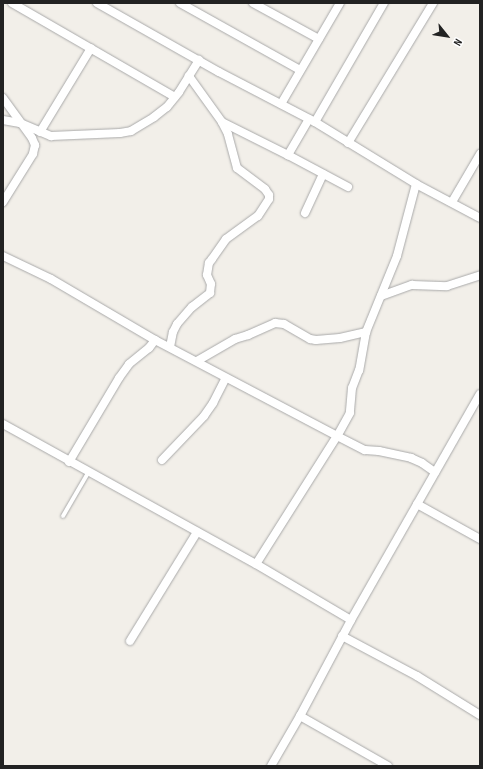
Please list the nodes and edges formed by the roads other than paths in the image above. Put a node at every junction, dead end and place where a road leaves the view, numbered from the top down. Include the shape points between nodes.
1 (12, 3) edge
2 (97, 3) edge
3 (180, 3) edge
4 (253, 3) edge
5 (340, 3) edge
6 (384, 3) edge
7 (433, 3) edge
8 (319, 39) junction
9 (91, 48) junction
10 (199, 60) junction
11 (300, 70) junction
12 (189, 76) junction
13 (175, 97) junction
14 (3, 98) edge
15 (280, 104) junction
16 (3, 120) edge
17 (312, 120) junction
18 (222, 122) junction
19 (20, 123) junction
20 (43, 133) junction
21 (348, 143) junction
22 (33, 154) junction
23 (480, 154) edge
24 (288, 155) junction
25 (323, 174) junction
26 (416, 184) junction
27 (348, 188) dead end
28 (3, 202) edge
29 (452, 202) junction
30 (305, 213) dead end
31 (480, 218) edge
32 (3, 256) edge
33 (480, 275) edge
34 (381, 296) junction
35 (366, 332) junction
36 (155, 340) junction
37 (170, 347) junction
38 (197, 361) junction
39 (226, 378) junction
40 (480, 394) edge
41 (4, 428) edge
42 (337, 436) junction
43 (162, 460) dead end
44 (69, 462) junction
45 (435, 472) junction
46 (88, 473) junction
47 (417, 504) junction
48 (63, 516) dead end
49 (197, 532) junction
50 (480, 539) edge
51 (256, 564) junction
52 (350, 620) junction
53 (342, 636) junction
54 (130, 641) dead end
55 (480, 715) edge
56 (300, 716) junction
57 (270, 766) edge
58 (388, 766) edge

1 - 9 street
2 - 10 street
3 - 11 street
4 - 8 street
5 - 8 street
6 - 17 street
7 - 21 street
8 - 11 street
9 - 13 street
9 - 20 street
10 - 12 street
10 - 15 street
11 - 15 street
12 - 13 street
12 - 18 street
13 - 20 street via 154,117 131,131 61,136
14 - 19 street
15 - 17 street
16 - 19 street
17 - 21 street
17 - 24 street
18 - 24 street
18 - 37 street via 237,168 265,189 269,199 258,216 226,239 212,258 207,275 211,284 210,293 192,307 177,324
19 - 20 street
19 - 22 street via 35,145
20 - 22 street
21 - 26 street
22 - 28 street
23 - 29 street
24 - 25 street
25 - 27 street
25 - 30 street
26 - 29 street
26 - 34 street via 396,256
29 - 31 street
32 - 36 street via 56,282
33 - 34 street via 452,285 412,286
34 - 35 street
35 - 38 street via 316,340 284,324 275,323 235,339
35 - 42 street via 359,370 352,388 350,413
36 - 37 street
36 - 44 street via 129,364 119,378
37 - 38 street
38 - 39 street
39 - 42 street
39 - 43 street via 204,416
40 - 45 street
41 - 44 street
42 - 45 street via 365,450 411,458
42 - 51 street
44 - 46 street
45 - 47 street
46 - 48 lane
46 - 49 street
47 - 50 street
47 - 52 street
49 - 51 street
49 - 54 street
51 - 52 street
52 - 53 street
53 - 55 street via 417,676
53 - 56 street
56 - 57 street
56 - 58 street

